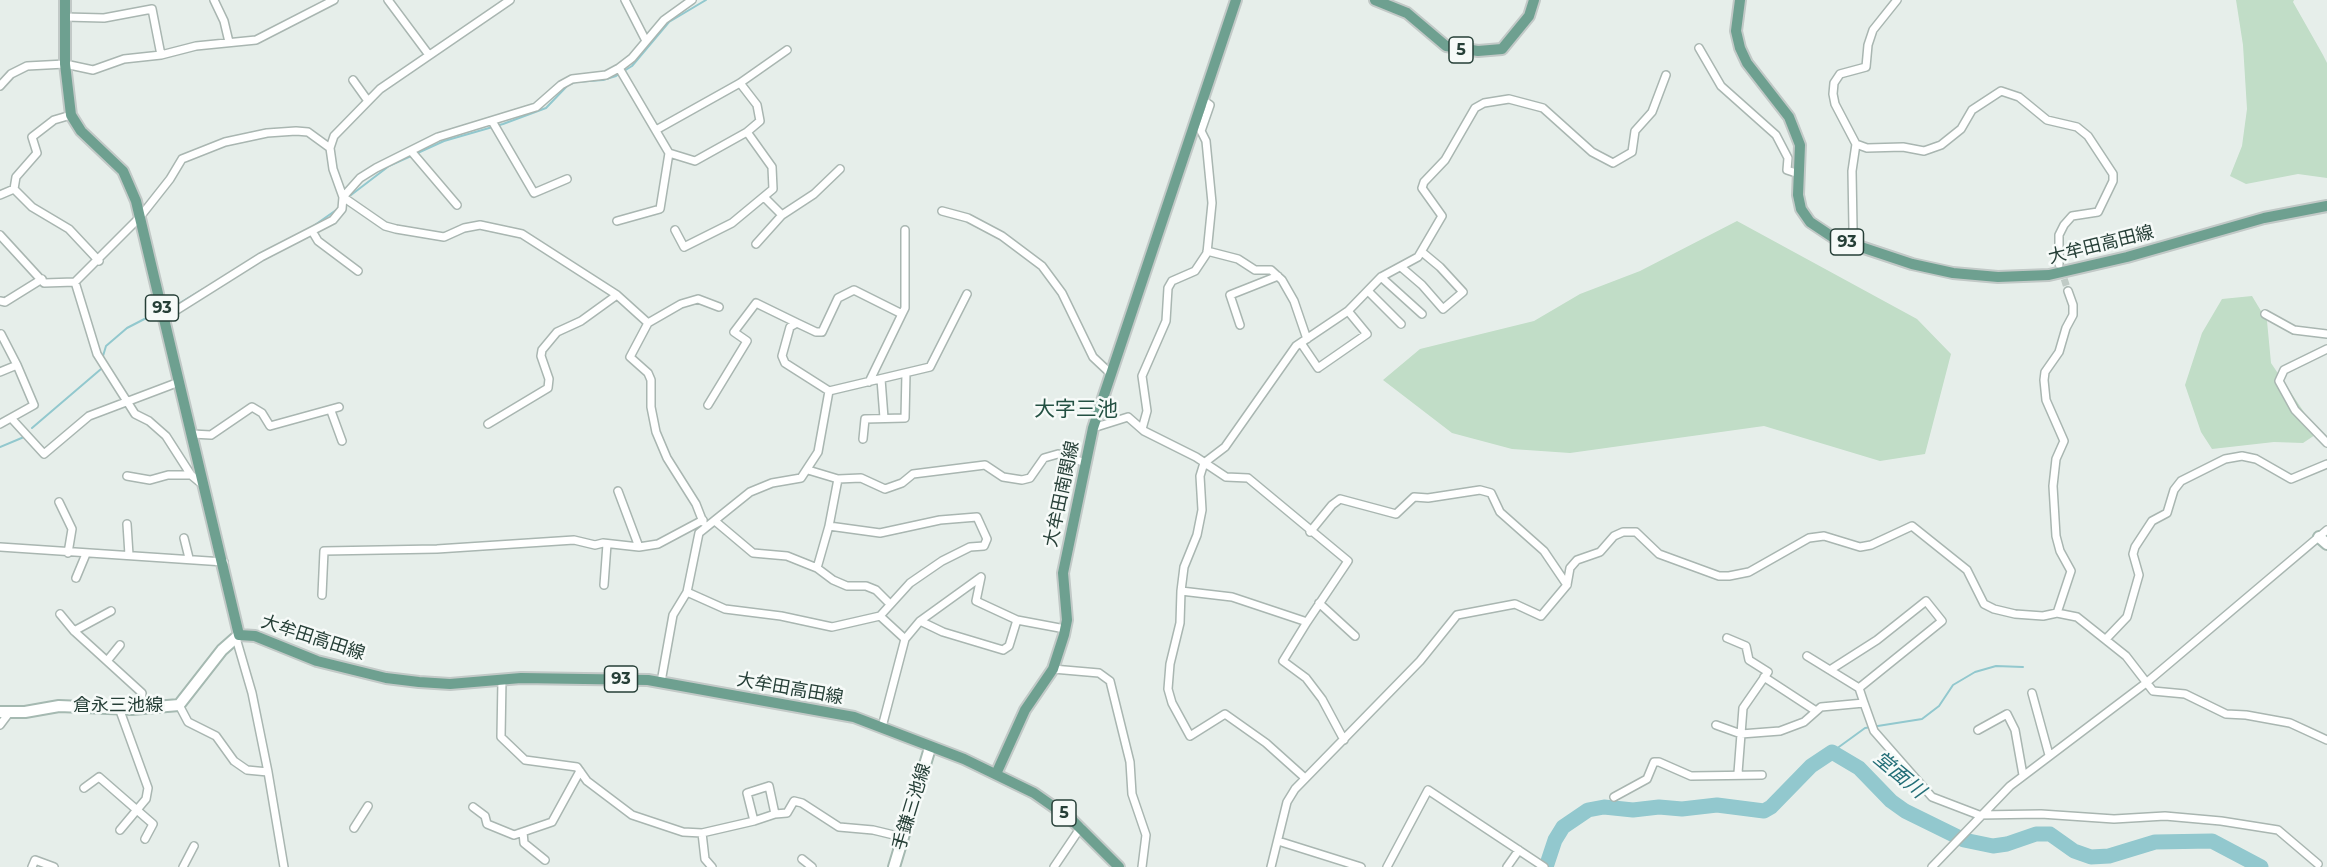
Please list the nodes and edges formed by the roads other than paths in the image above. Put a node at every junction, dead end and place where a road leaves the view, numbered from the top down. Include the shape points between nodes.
1 (65, 0) edge
2 (214, 0) edge
3 (334, 0) edge
4 (388, 0) edge
5 (509, 0) edge
6 (626, 0) edge
7 (674, 0) edge
8 (692, 0) edge
9 (1236, 0) edge
10 (1376, 0) edge
11 (1534, 0) edge
12 (1740, 0) edge
13 (1897, 0) edge
14 (678, 8) junction
15 (65, 17) junction
16 (646, 41) junction
17 (229, 42) junction
18 (1699, 48) dead end
19 (787, 50) dead end
20 (161, 55) junction
21 (429, 55) junction
22 (65, 64) junction
23 (619, 68) junction
24 (1666, 75) dead end
25 (352, 80) dead end
26 (740, 83) junction
27 (0, 86) edge
28 (368, 101) junction
29 (1204, 101) junction
30 (70, 115) junction
31 (492, 121) junction
32 (656, 130) junction
33 (747, 132) junction
34 (1856, 144) junction
35 (330, 148) junction
36 (411, 151) junction
37 (669, 153) junction
38 (840, 169) dead end
39 (1799, 174) junction
40 (567, 178) dead end
41 (14, 189) junction
42 (0, 195) edge
43 (343, 197) junction
44 (764, 197) junction
45 (457, 205) dead end
46 (2327, 206) edge
47 (942, 211) dead end
48 (782, 215) junction
49 (140, 217) junction
50 (617, 220) dead end
51 (675, 230) dead end
52 (905, 230) dead end
53 (312, 231) junction
54 (0, 235) edge
55 (1850, 243) junction
56 (756, 244) dead end
57 (1207, 251) junction
58 (1422, 252) junction
59 (99, 261) junction
60 (2059, 264) tunnel mouth
61 (1401, 267) junction
62 (358, 272) dead end
63 (1278, 276) junction
64 (1381, 277) junction
65 (42, 279) junction
66 (75, 282) junction
67 (2068, 291) tunnel mouth
68 (1369, 292) junction
69 (967, 294) dead end
70 (617, 295) junction
71 (0, 301) edge
72 (720, 307) dead end
73 (1348, 311) junction
74 (902, 314) junction
75 (1422, 314) dead end
76 (2265, 314) dead end
77 (164, 318) junction
78 (648, 323) junction
79 (797, 323) junction
80 (1401, 324) dead end
81 (1240, 325) dead end
82 (1, 334) edge
83 (2327, 334) edge
84 (1304, 341) junction
85 (2327, 349) edge
86 (17, 365) junction
87 (0, 372) edge
88 (906, 373) junction
89 (1111, 374) junction
90 (881, 379) junction
91 (179, 382) junction
92 (869, 382) junction
93 (829, 392) junction
94 (128, 401) junction
95 (708, 405) dead end
96 (339, 407) dead end
97 (332, 411) junction
98 (884, 418) junction
99 (12, 419) junction
100 (0, 424) edge
101 (488, 424) dead end
102 (1093, 428) junction
103 (1142, 429) junction
104 (192, 434) junction
105 (863, 439) dead end
106 (342, 441) dead end
107 (2327, 443) edge
108 (1086, 463) junction
109 (1204, 463) junction
110 (2327, 464) edge
111 (808, 470) junction
112 (127, 476) dead end
113 (190, 476) junction
114 (838, 479) junction
115 (206, 488) junction
116 (618, 491) dead end
117 (59, 502) dead end
118 (716, 521) junction
119 (704, 523) junction
120 (127, 524) dead end
121 (829, 526) junction
122 (1310, 532) junction
123 (2324, 537) edge
124 (184, 538) dead end
125 (607, 544) junction
126 (0, 547) edge
127 (639, 547) junction
128 (68, 553) junction
129 (86, 554) junction
130 (129, 555) junction
131 (189, 558) junction
132 (224, 562) junction
133 (817, 568) junction
134 (76, 578) dead end
135 (604, 585) dead end
136 (1567, 585) junction
137 (1181, 591) junction
138 (687, 592) junction
139 (322, 596) dead end
140 (1318, 603) junction
141 (890, 604) junction
142 (111, 611) dead end
143 (2057, 613) junction
144 (60, 614) dead end
145 (880, 616) junction
146 (1017, 620) junction
147 (920, 621) junction
148 (1307, 622) junction
149 (1065, 629) junction
150 (74, 631) junction
151 (238, 636) junction
152 (1356, 636) dead end
153 (1727, 638) dead end
154 (905, 639) junction
155 (2106, 639) junction
156 (120, 645) dead end
157 (1807, 656) dead end
158 (107, 661) junction
159 (1053, 669) junction
160 (1830, 670) junction
161 (1764, 677) junction
162 (502, 679) junction
163 (661, 682) junction
164 (2146, 683) junction
165 (1859, 688) junction
166 (2032, 693) dead end
167 (1864, 703) junction
168 (179, 705) junction
169 (119, 708) junction
170 (140, 708) junction
171 (1816, 711) junction
172 (5, 712) edge
173 (0, 725) edge
174 (1716, 725) dead end
175 (882, 728) junction
176 (1978, 730) dead end
177 (1741, 734) junction
178 (1344, 740) junction
179 (2327, 740) edge
180 (930, 748) junction
181 (2049, 755) junction
182 (580, 771) junction
183 (268, 772) junction
184 (1738, 773) junction
185 (996, 774) junction
186 (1762, 775) dead end
187 (2023, 776) junction
188 (1305, 778) junction
189 (84, 788) dead end
190 (1614, 798) dead end
191 (368, 806) dead end
192 (473, 807) dead end
193 (137, 809) junction
194 (776, 814) junction
195 (1979, 815) junction
196 (754, 821) junction
197 (1081, 827) junction
198 (354, 828) dead end
199 (120, 830) dead end
200 (523, 832) junction
201 (702, 833) junction
202 (902, 837) junction
203 (144, 839) dead end
204 (1278, 841) junction
205 (194, 846) dead end
206 (1519, 850) junction
207 (802, 859) dead end
208 (545, 860) dead end
209 (1339, 864) edge
210 (2318, 864) dead end
211 (1543, 866) edge
212 (32, 867) edge
213 (54, 867) edge
214 (183, 867) edge
215 (284, 867) edge
216 (712, 867) edge
217 (812, 867) edge
218 (894, 867) edge
219 (1054, 867) edge
220 (1119, 867) edge
221 (1142, 867) edge
222 (1271, 867) edge
223 (1361, 867) edge
224 (1387, 867) edge
225 (1507, 867) edge
226 (1932, 867) edge

1 - 15 main road
2 - 17 street
3 - 17 street via 256,40
4 - 21 street
5 - 21 street
6 - 16 street
7 - 14 street
8 - 14 street
9 - 29 main road, 大牟田南関線
10 - 11 main road, 5 via 1407,13 1446,46 1478,51 1502,49 1529,16
12 - 39 main road, 大牟田高田線 / 93 via 1736,31 1740,48 1795,129 1800,145
13 - 34 street via 1873,30 1866,66 1840,74 1834,83 1835,104
14 - 16 street
15 - 20 street via 104,18 152,9
15 - 22 main road
16 - 23 street
17 - 20 street
18 - 39 street via 1721,86 1776,135 1788,158 1787,170
19 - 26 street
20 - 22 street via 124,59 93,70
21 - 28 street
22 - 27 street via 27,66 11,74
22 - 30 main road
23 - 31 street via 606,75 572,79 536,107
23 - 32 street
24 - 58 street via 1652,111 1635,131 1632,152 1613,163 1592,152 1543,108 1509,99 1475,108 1445,160 1424,182 1422,188 1442,216
25 - 28 street
26 - 32 street
26 - 33 street via 757,105 760,121
28 - 35 street via 334,136
29 - 57 street via 1210,105 1201,131 1206,141 1212,203
29 - 89 main road, 大牟田南関線
30 - 41 street via 54,120 32,136 37,153 16,177
30 - 49 main road, 大牟田高田線 / 93 via 81,131 123,171
31 - 36 street via 438,137
31 - 40 street via 534,193
32 - 37 street
33 - 37 street via 695,161
33 - 44 street via 772,167 773,189
34 - 55 street
34 - 60 street via 1924,151 1941,145 1961,129 1972,110 2001,91 2019,97 2047,120 2077,127 2088,136 2113,174 2113,181 2098,212 2072,216 2064,225 2059,235
35 - 43 street
35 - 49 street via 308,132 296,130 267,133 196,152 182,159
36 - 43 street via 360,178
36 - 45 street
37 - 50 street via 660,209
38 - 48 street via 814,194
39 - 55 main road, 大牟田高田線 / 93 via 1797,195 1810,222
41 - 42 street
41 - 59 street via 32,207 69,229
43 - 53 street via 342,209 333,220
43 - 70 street via 385,226 396,229 444,237 480,225 522,234
44 - 48 street
44 - 51 street via 732,223 684,247
46 - 55 main road, 大牟田高田線 / 93 via 2049,275 1998,277 1953,273
47 - 89 street via 968,218 1002,236 1042,266 1062,293 1093,357
48 - 56 street
49 - 59 street
49 - 77 main road, 大牟田高田線 / 93
52 - 74 street
53 - 62 street via 318,241
53 - 77 street via 261,257
54 - 65 street
57 - 63 street via 1238,259 1255,270 1270,270
57 - 103 street via 1195,271 1172,281 1168,288 1166,321 1142,376 1147,411
58 - 61 street
58 - 61 street via 1463,292 1443,309
59 - 66 street
61 - 64 street
63 - 81 street via 1230,295
63 - 84 street via 1294,301
64 - 68 street
64 - 75 street
65 - 66 street via 44,283
65 - 71 street via 5,302
66 - 94 street via 97,354
67 - 143 street via 2073,315 2044,380 2046,400 2064,441 2056,459 2053,486 2056,536 2071,571
68 - 73 street
68 - 80 street
69 - 88 street via 930,367
70 - 78 street
70 - 101 street via 581,321 557,332 542,350 548,388
72 - 78 street via 698,299
73 - 84 street
73 - 84 street via 1367,334 1318,368
74 - 79 street via 854,290 838,298 822,332
74 - 92 street
76 - 83 street via 2294,330
77 - 91 main road, 大牟田高田線 / 93
78 - 119 street via 630,357 648,373 656,432
79 - 93 street via 790,327 782,356 785,363
79 - 95 street via 756,303 734,332 747,341
82 - 86 street
84 - 109 street via 1225,447
85 - 107 street via 2284,370 2279,381 2295,410
86 - 87 street
86 - 99 street via 34,405
88 - 90 street
88 - 98 street via 905,418
89 - 102 main road, 大牟田南関線
90 - 92 street
90 - 98 street
91 - 94 street
91 - 104 main road, 大牟田高田線 / 93
92 - 93 street
93 - 111 street via 818,452
94 - 99 street via 89,416 44,454
94 - 113 street via 135,414 166,436
96 - 97 street
97 - 104 street via 270,426 262,413 252,407 211,435
97 - 106 street
98 - 105 street via 865,419
99 - 100 street
102 - 103 street via 1128,417
102 - 108 main road, 大牟田南関線
103 - 109 street
104 - 115 main road, 大牟田高田線 / 93
108 - 114 street via 1058,454 1044,458 1030,478 1022,480 1003,477 985,465 913,474 885,489 861,478
108 - 149 main road, 大牟田南関線 via 1063,573
109 - 122 street via 1226,477 1248,478
109 - 137 street via 1200,476 1202,510 1184,567
110 - 155 street via 2291,478 2242,456 2225,459 2181,481 2167,513 2152,521 2135,547 2139,575 2127,617
111 - 114 street
111 - 118 street via 801,478 750,492
112 - 113 street via 150,480
113 - 115 street
114 - 121 street
115 - 132 main road, 大牟田高田線 / 93
116 - 127 street
117 - 128 street via 72,529
118 - 119 street
118 - 133 street via 753,552 787,556
119 - 127 street via 658,544
119 - 138 street
120 - 130 street
121 - 133 street
121 - 141 street via 880,533 940,520 977,517 987,539 984,546 970,547 942,561 910,583
122 - 136 street via 1340,500 1396,514 1414,497 1480,490 1491,493 1500,512 1544,551
122 - 140 street via 1348,561
123 - 164 street
124 - 131 street
125 - 127 street
125 - 135 street
125 - 139 street via 573,540 324,551
126 - 128 street
128 - 129 street
129 - 130 street
129 - 134 street
130 - 131 street
131 - 132 street
132 - 151 main road, 大牟田高田線 / 93
133 - 141 street via 847,586 876,590
136 - 143 street via 1570,568 1577,560 1600,552 1623,532 1636,532 1659,554 1719,576 1730,576 1749,572 1809,538 1824,536 1860,547 1912,526 1967,570 1984,604 2014,614
136 - 178 street via 1541,616 1515,604 1457,615 1420,661
137 - 148 street via 1232,597
137 - 188 street via 1180,623 1168,689 1190,736 1225,714
138 - 145 street via 725,609 832,627
138 - 163 street via 673,615
140 - 148 street
140 - 152 street
141 - 145 street
142 - 150 street
143 - 155 street via 2077,617
144 - 150 street
145 - 154 street
146 - 147 street via 1009,646 1003,650
146 - 147 street via 976,601 981,577
146 - 149 street
147 - 154 street
148 - 178 street via 1283,661 1306,678
149 - 159 main road, 大牟田南関線
150 - 158 street
151 - 162 main road, 大牟田高田線 / 93 via 255,636 317,661 386,678 450,684
151 - 168 main road, 倉永三池線 via 222,650
151 - 183 street
153 - 161 street via 1746,646 1749,660 1768,672
154 - 175 street
155 - 164 street via 2126,656
156 - 158 street
157 - 160 street
158 - 170 street via 142,693
159 - 185 main road, 大牟田南関線 via 1013,732
159 - 221 street via 1099,673 1110,681 1130,762 1132,794 1146,835
160 - 165 street
160 - 165 street via 1926,602 1942,621
161 - 171 street
161 - 177 street via 1743,708
162 - 163 main road, 大牟田高田線 / 93
162 - 182 street via 501,737 525,760 578,767
163 - 175 main road, 大牟田高田線 / 93 via 854,717
164 - 179 street via 2153,690 2184,694 2226,714 2290,723
164 - 181 street
165 - 167 street
166 - 181 street
167 - 171 street via 1821,706
167 - 195 street via 1873,727 1932,797
168 - 170 main road, 倉永三池線
168 - 183 street via 188,722 216,736 234,760 248,770
169 - 170 main road, 倉永三池線
169 - 172 main road, 倉永三池線 via 59,706
169 - 193 street via 148,788 146,799
171 - 177 street via 1804,722 1780,732
172 - 173 street
174 - 177 street
175 - 180 main road, 大牟田高田線 / 93
176 - 187 street via 2007,714 2015,730
177 - 184 street
178 - 188 street
180 - 185 main road, 大牟田高田線 / 93
180 - 202 main road, 手鎌三池線
181 - 187 street
182 - 200 street via 552,822
182 - 201 street via 587,781 632,815 683,832
183 - 215 street
184 - 186 street
184 - 190 street via 1691,776 1654,762 1647,779
185 - 197 main road, 5 via 1058,808
187 - 195 street
188 - 204 street via 1287,802
189 - 193 street via 99,777
191 - 198 street
192 - 200 street via 495,829 514,835
193 - 199 street
193 - 203 street via 153,824
194 - 196 street
194 - 196 street via 768,786 747,793
194 - 202 street via 787,813 794,801 839,828
195 - 210 street via 2114,819 2165,816 2221,821 2278,830
195 - 226 street
196 - 201 street
197 - 219 street
197 - 220 main road, 5
200 - 208 street via 524,843
201 - 216 street via 705,859
202 - 218 main road, 手鎌三池線
204 - 209 street
204 - 222 street
205 - 214 street
206 - 211 street
206 - 224 street via 1428,790
206 - 225 street
207 - 217 street
209 - 223 street
212 - 213 street via 35,860

